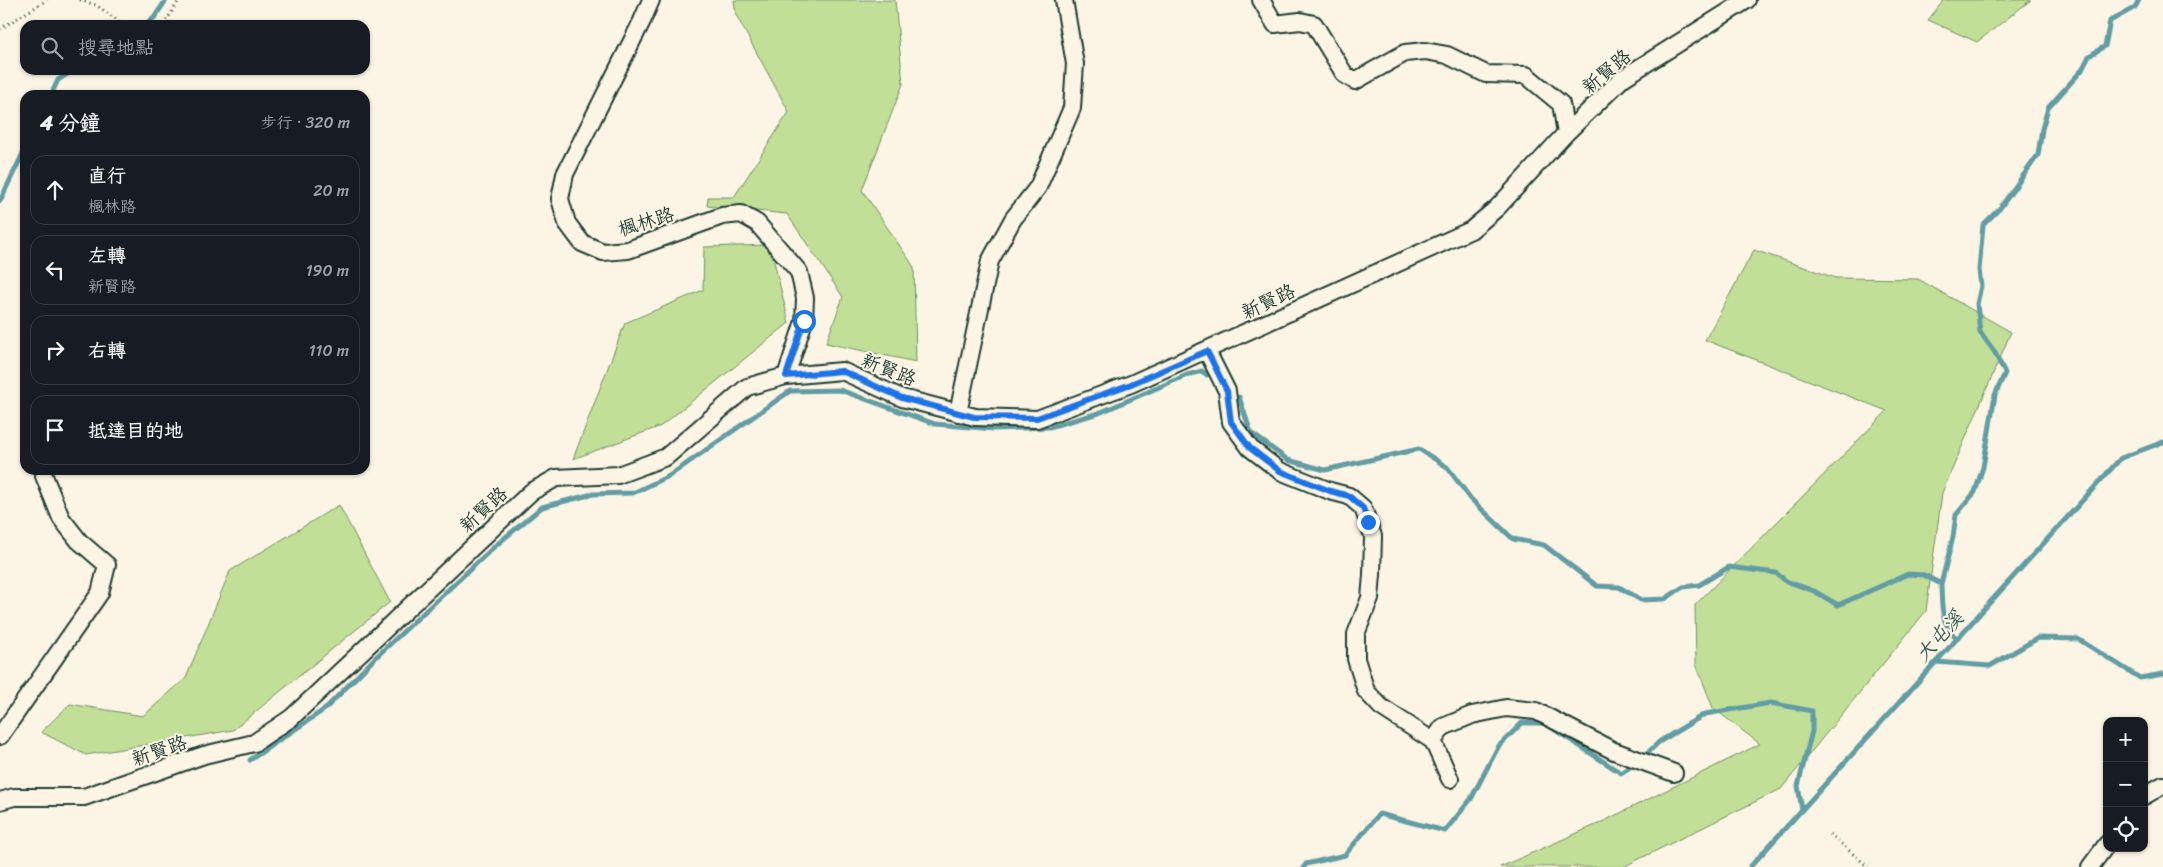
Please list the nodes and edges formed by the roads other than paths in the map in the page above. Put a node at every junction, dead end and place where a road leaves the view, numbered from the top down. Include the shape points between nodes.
1 (651, 0) edge
2 (1064, 0) edge
3 (1261, 0) edge
4 (1747, 0) edge
5 (1566, 133) junction
6 (1207, 351) junction
7 (786, 376) junction
8 (958, 413) junction
9 (44, 476) dead end
10 (0, 736) edge
11 (1432, 741) junction
12 (1674, 773) dead end
13 (1450, 779) dead end
14 (2163, 785) edge
15 (2148, 794) edge
16 (0, 801) edge
17 (2103, 849) edge
18 (2090, 867) edge

1 - 7 street, 楓林路 via 565,174 560,199 567,223 582,243 603,252 628,250 722,216 741,214 757,223 799,272 805,298 804,321
2 - 8 street via 1075,64 1072,108 1038,187 1013,220 990,261
3 - 5 street via 1275,24 1300,21 1314,24 1345,74 1355,81 1405,53 1425,51 1448,55 1486,74 1526,75 1561,104
4 - 5 street, 新賢路 via 1623,78
5 - 6 street, 新賢路 via 1497,208 1471,230
6 - 8 street, 新賢路 via 1131,384 1037,418 974,417
6 - 11 street via 1227,391 1231,422 1250,448 1280,471 1349,496 1363,508 1373,536 1372,575 1370,598 1356,634 1356,659 1366,691 1381,707
7 - 8 street, 新賢路 via 842,371 902,398
7 - 16 street, 新賢路 via 747,387 666,457 618,475 556,478 531,492 290,718 254,742 204,755 84,796 14,797
9 - 10 street via 61,518 79,541 107,565 100,593
11 - 12 street via 1443,727 1472,715 1506,708 1536,711 1614,752
11 - 13 street
14 - 15 street
17 - 18 street

